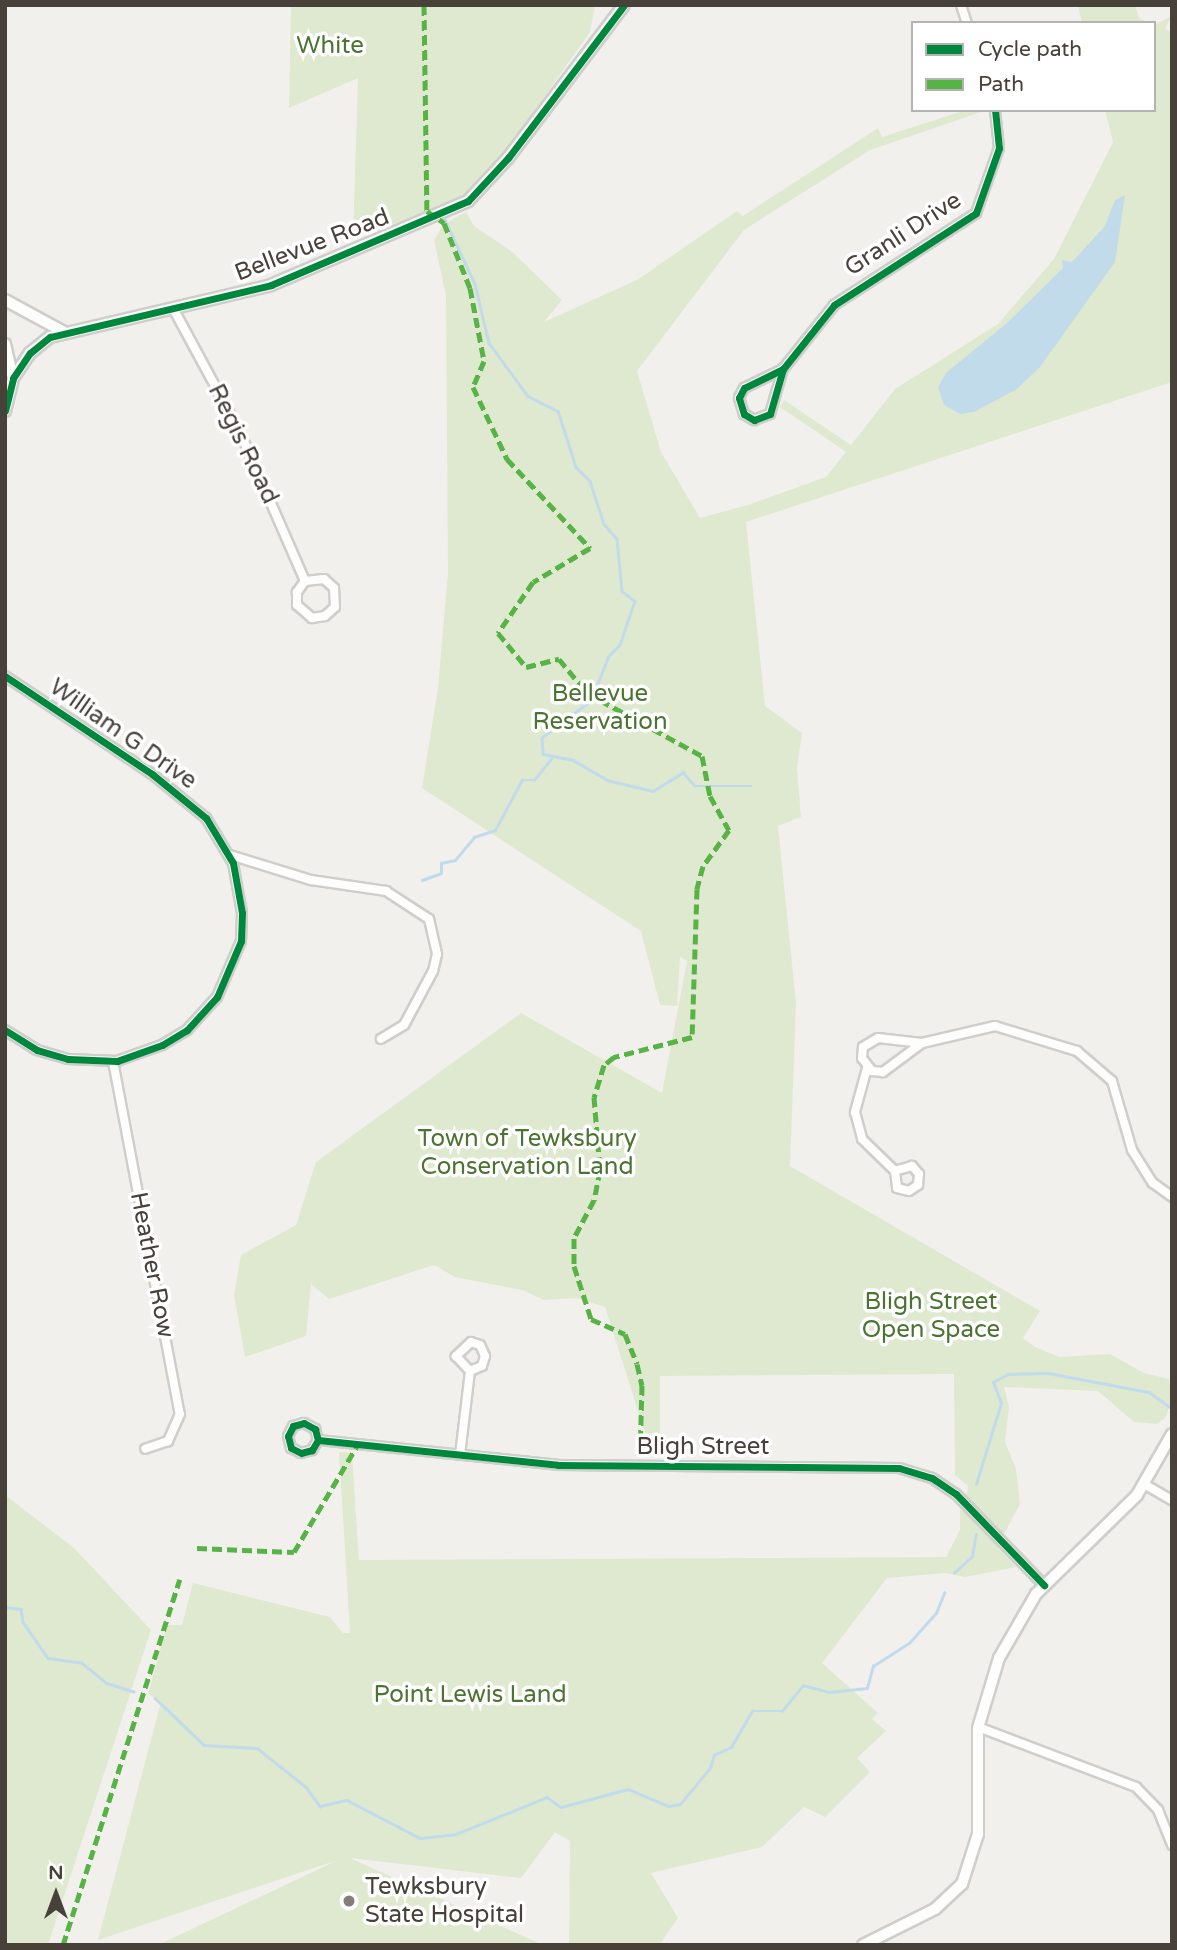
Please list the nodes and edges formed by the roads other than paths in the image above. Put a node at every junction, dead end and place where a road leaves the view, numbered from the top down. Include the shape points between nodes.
1 (624, 5) edge
2 (995, 112) edge
3 (5, 300) edge
4 (174, 310) junction
5 (66, 333) junction
6 (5, 344) edge
7 (783, 369) junction
8 (13, 377) junction
9 (5, 411) edge
10 (305, 581) junction
11 (5, 676) edge
12 (230, 855) junction
13 (5, 1030) edge
14 (381, 1039) dead end
15 (922, 1043) junction
16 (113, 1061) junction
17 (867, 1068) junction
18 (894, 1171) dead end
19 (1172, 1197) edge
20 (470, 1371) dead end
21 (1172, 1434) edge
22 (318, 1440) dead end
23 (145, 1449) dead end
24 (460, 1455) junction
25 (1144, 1484) junction
26 (1172, 1500) edge
27 (1044, 1585) junction
28 (978, 1727) junction
29 (1172, 1845) edge
30 (863, 1945) edge

1 - 4 street, Bellevue Road via 508,158 468,201 271,285
2 - 7 street, Granli Drive via 999,148 976,213 845,295 821,317
3 - 5 street
4 - 5 street, Bellevue Road
4 - 10 street, Regis Road via 239,430
5 - 8 street, Bellevue Road via 40,344
6 - 8 street
7 - 7 street, Granli Drive via 770,414 754,420 744,414 738,398 744,388
8 - 9 street, Bellevue Road
10 - 10 street, Regis Road via 318,578 334,588 337,601 325,616 312,618 300,611 296,598
11 - 12 street, William G Drive via 186,799 222,837
12 - 14 street via 311,880 386,891 429,919 437,954 433,971 404,1025
12 - 16 street, William G Drive via 242,913 241,941 224,985 187,1030 138,1056
13 - 16 street, William G Drive via 37,1050 68,1059
15 - 17 street via 889,1070
15 - 17 street via 872,1039 862,1052
15 - 19 street via 995,1026 1077,1051 1111,1081 1132,1150 1153,1183
16 - 23 street, Heather Row via 180,1414 167,1441
17 - 18 street via 858,1094 856,1122 870,1152
20 - 24 street
21 - 25 street
22 - 24 street, Bligh Street
24 - 27 street, Bligh Street via 558,1465 883,1466 916,1472 956,1494
25 - 26 street
25 - 27 street
27 - 28 street via 999,1658
28 - 29 street via 1136,1787 1158,1810
28 - 30 street via 978,1834 966,1877 935,1909

